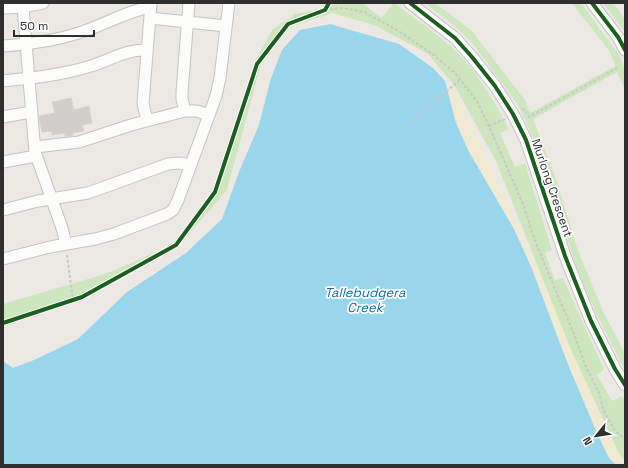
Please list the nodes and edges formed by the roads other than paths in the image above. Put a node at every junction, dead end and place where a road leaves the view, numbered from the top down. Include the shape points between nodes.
1 (43, 3) edge
2 (190, 3) edge
3 (229, 3) edge
4 (410, 3) edge
5 (592, 3) edge
6 (23, 7) junction
7 (3, 8) edge
8 (150, 9) edge
9 (188, 22) junction
10 (226, 26) junction
11 (26, 44) junction
12 (3, 46) edge
13 (147, 50) junction
14 (625, 50) edge
15 (29, 78) junction
16 (3, 81) edge
17 (186, 111) junction
18 (31, 112) junction
19 (209, 115) junction
20 (3, 117) edge
21 (147, 122) junction
22 (35, 152) junction
23 (3, 162) edge
24 (190, 165) junction
25 (51, 199) junction
26 (3, 210) edge
27 (66, 244) junction
28 (3, 259) edge
29 (625, 385) edge

1 - 6 street
2 - 9 street
3 - 10 street
4 - 29 street, Murlong Crescent via 455,38 495,86 513,114 526,140 564,256 591,321
5 - 14 street
6 - 7 street
6 - 11 street
8 - 9 street
8 - 11 street via 129,12 77,34
8 - 13 street
9 - 10 street
9 - 17 street via 182,92
10 - 19 street via 218,87
11 - 12 street
11 - 15 street
13 - 15 street via 129,51 80,69
13 - 21 street via 143,103
15 - 16 street
15 - 18 street
17 - 19 street
17 - 21 street
18 - 20 street
18 - 22 street
19 - 24 street
21 - 22 street
22 - 23 street
22 - 25 street
24 - 25 street via 168,164 88,193
24 - 27 street via 173,210 167,214 104,237
25 - 26 street
25 - 27 street
27 - 28 street

